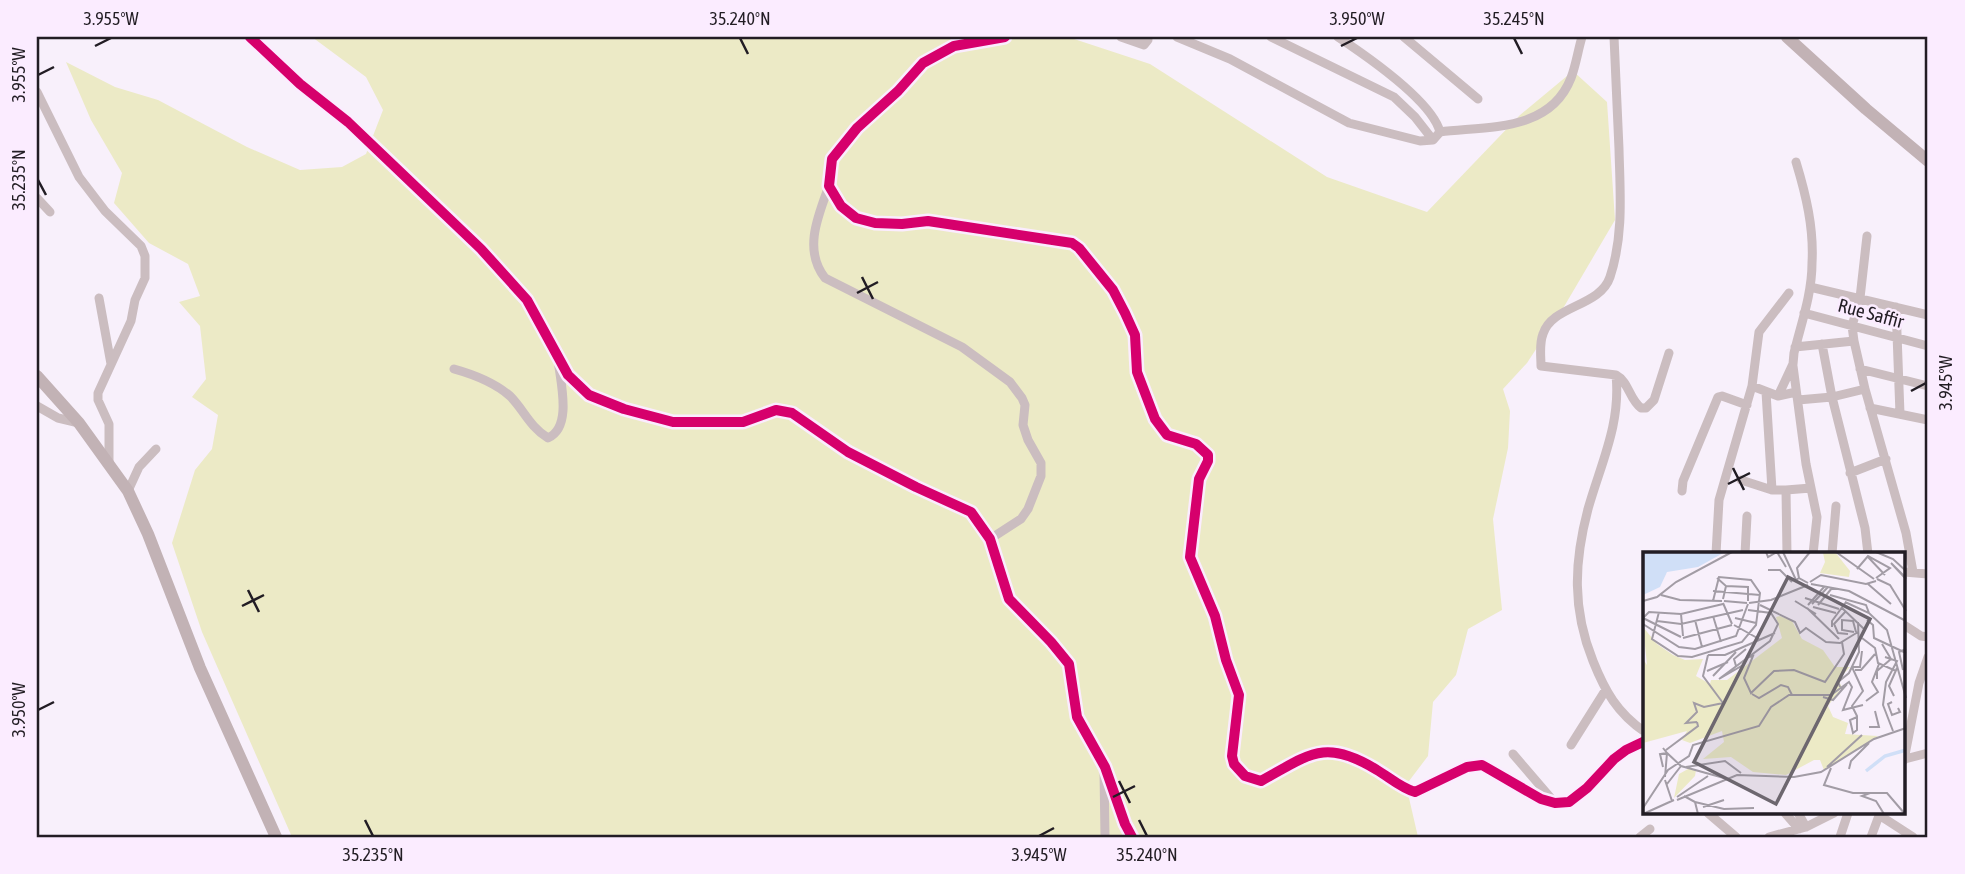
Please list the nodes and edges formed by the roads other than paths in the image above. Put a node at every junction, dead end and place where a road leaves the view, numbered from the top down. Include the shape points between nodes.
1 (250, 37) edge
2 (1005, 37) edge
3 (1121, 37) edge
4 (1144, 37) edge
5 (1178, 37) edge
6 (1271, 37) edge
7 (1338, 37) edge
8 (1405, 37) edge
9 (1582, 37) edge
10 (1614, 37) edge
11 (1787, 37) edge
12 (37, 92) edge
13 (1478, 99) dead end
14 (1440, 132) junction
15 (1433, 140) junction
16 (1928, 161) edge
17 (1796, 162) dead end
18 (829, 186) junction
19 (37, 198) edge
20 (50, 212) dead end
21 (1867, 236) dead end
22 (1810, 287) junction
23 (1789, 293) dead end
24 (99, 298) dead end
25 (1860, 298) junction
26 (1896, 307) junction
27 (1804, 313) junction
28 (1928, 315) edge
29 (1852, 326) junction
30 (1897, 338) junction
31 (1854, 341) junction
32 (1822, 344) junction
33 (1928, 346) edge
34 (1795, 347) junction
35 (1669, 353) dead end
36 (558, 357) junction
37 (111, 364) junction
38 (1793, 364) junction
39 (454, 369) dead end
40 (1860, 369) junction
41 (1616, 374) junction
42 (37, 376) edge
43 (1898, 379) junction
44 (1752, 386) junction
45 (1928, 386) edge
46 (1865, 389) junction
47 (1766, 392) junction
48 (1778, 396) junction
49 (1797, 396) junction
50 (1832, 397) junction
51 (1747, 405) junction
52 (37, 406) edge
53 (1870, 408) junction
54 (1900, 414) junction
55 (1928, 420) edge
56 (79, 423) junction
57 (156, 449) dead end
58 (1886, 459) junction
59 (109, 464) junction
60 (1850, 473) junction
61 (1741, 480) dead end
62 (1811, 488) junction
63 (1772, 490) junction
64 (1786, 490) junction
65 (128, 491) junction
66 (1682, 491) dead end
67 (1836, 506) dead end
68 (1747, 516) dead end
69 (990, 539) junction
70 (1716, 552) edge
71 (1745, 552) edge
72 (1787, 552) edge
73 (1813, 552) edge
74 (1832, 552) edge
75 (1868, 552) edge
76 (1908, 572) edge
77 (1928, 574) edge
78 (1906, 626) edge
79 (1928, 637) edge
80 (1928, 657) edge
81 (1605, 691) junction
82 (1643, 732) edge
83 (1643, 742) edge
84 (1571, 745) dead end
85 (1906, 750) edge
86 (1928, 753) edge
87 (1513, 754) dead end
88 (1906, 759) edge
89 (1105, 767) junction
90 (1555, 803) junction
91 (1709, 814) edge
92 (1786, 814) edge
93 (1798, 814) edge
94 (1833, 814) edge
95 (1848, 814) edge
96 (1879, 814) edge
97 (1803, 828) junction
98 (1650, 829) dead end
99 (1898, 833) edge
100 (276, 837) edge
101 (1104, 837) edge
102 (1132, 837) edge
103 (1640, 837) edge
104 (1736, 837) edge
105 (1769, 837) edge
106 (1792, 837) edge
107 (1840, 837) edge
108 (1871, 837) edge
109 (1913, 837) edge

1 - 36 street via 348,122 481,249 527,300
2 - 18 street via 954,46 923,63 832,159
3 - 4 street via 1144,45 1148,40
5 - 15 street via 1230,59 1349,123 1420,142
6 - 15 street via 1394,97
7 - 14 street via 1380,66 1434,116
8 - 13 street
9 - 14 street via 1570,80 1553,106 1528,121
10 - 41 street via 1621,217 1616,257 1609,281 1593,297 1551,321 1544,331 1541,366
11 - 16 street
12 - 37 street via 79,177 145,256 145,278
14 - 15 street
17 - 22 street via 1811,231
18 - 69 street via 816,223 813,257 825,278 962,347 1010,383 1025,405 1023,425 1041,463 1041,476 1021,519
18 - 90 street via 841,206 856,218 875,223 928,221 1072,243 1113,290 1135,335 1137,372 1155,419 1167,435 1196,444 1208,455 1199,479 1190,557 1215,616 1239,695 1231,756 1245,776 1261,781 1296,760 1328,750 1355,757 1411,792 1482,765
19 - 20 street
21 - 25 street
22 - 25 street
22 - 27 street
23 - 44 street via 1759,332
24 - 37 street
25 - 26 street
25 - 29 street
26 - 28 street
26 - 30 street
27 - 29 street, Rue Saffir
27 - 34 street
29 - 30 street, Rue Saffir
29 - 31 street
30 - 33 street, Rue Saffir
30 - 43 street
31 - 32 street
31 - 40 street
32 - 34 street
32 - 50 street
34 - 38 street
35 - 41 street via 1654,400 1646,408 1636,404 1624,379
36 - 39 street via 565,396 560,428 548,438 508,394
36 - 69 street via 568,375 589,395 673,422 743,422 776,410 792,413 849,452 971,512
37 - 59 street via 97,397 109,424
38 - 48 street
38 - 49 street
40 - 43 street
40 - 46 street
41 - 81 street via 1612,438 1588,510 1577,564 1581,622
42 - 56 street
43 - 45 street
43 - 54 street
44 - 47 street
44 - 51 street
46 - 50 street
46 - 53 street
47 - 48 street
47 - 63 street
48 - 49 street
49 - 50 street
49 - 62 street
50 - 60 street
51 - 66 street via 1718,397
51 - 70 street via 1719,500
52 - 56 street
53 - 54 street
53 - 58 street
54 - 55 street
56 - 59 street
57 - 65 street via 139,467
58 - 60 street
58 - 76 street via 1906,533
59 - 65 street
60 - 75 street
61 - 63 street
62 - 64 street
62 - 73 street via 1816,517
63 - 64 street
64 - 72 street
65 - 100 street
67 - 74 street
68 - 71 street
69 - 89 street via 1009,598 1069,664 1077,717
76 - 77 street
78 - 79 street
80 - 85 street
81 - 82 street
81 - 84 street
83 - 90 street via 1614,759 1578,796
86 - 88 street
87 - 90 street
89 - 101 street
89 - 102 street
91 - 104 street
92 - 97 street
93 - 97 street
94 - 97 street
95 - 107 street
96 - 99 street
96 - 108 street
97 - 105 street
97 - 106 street
98 - 103 street
99 - 109 street

